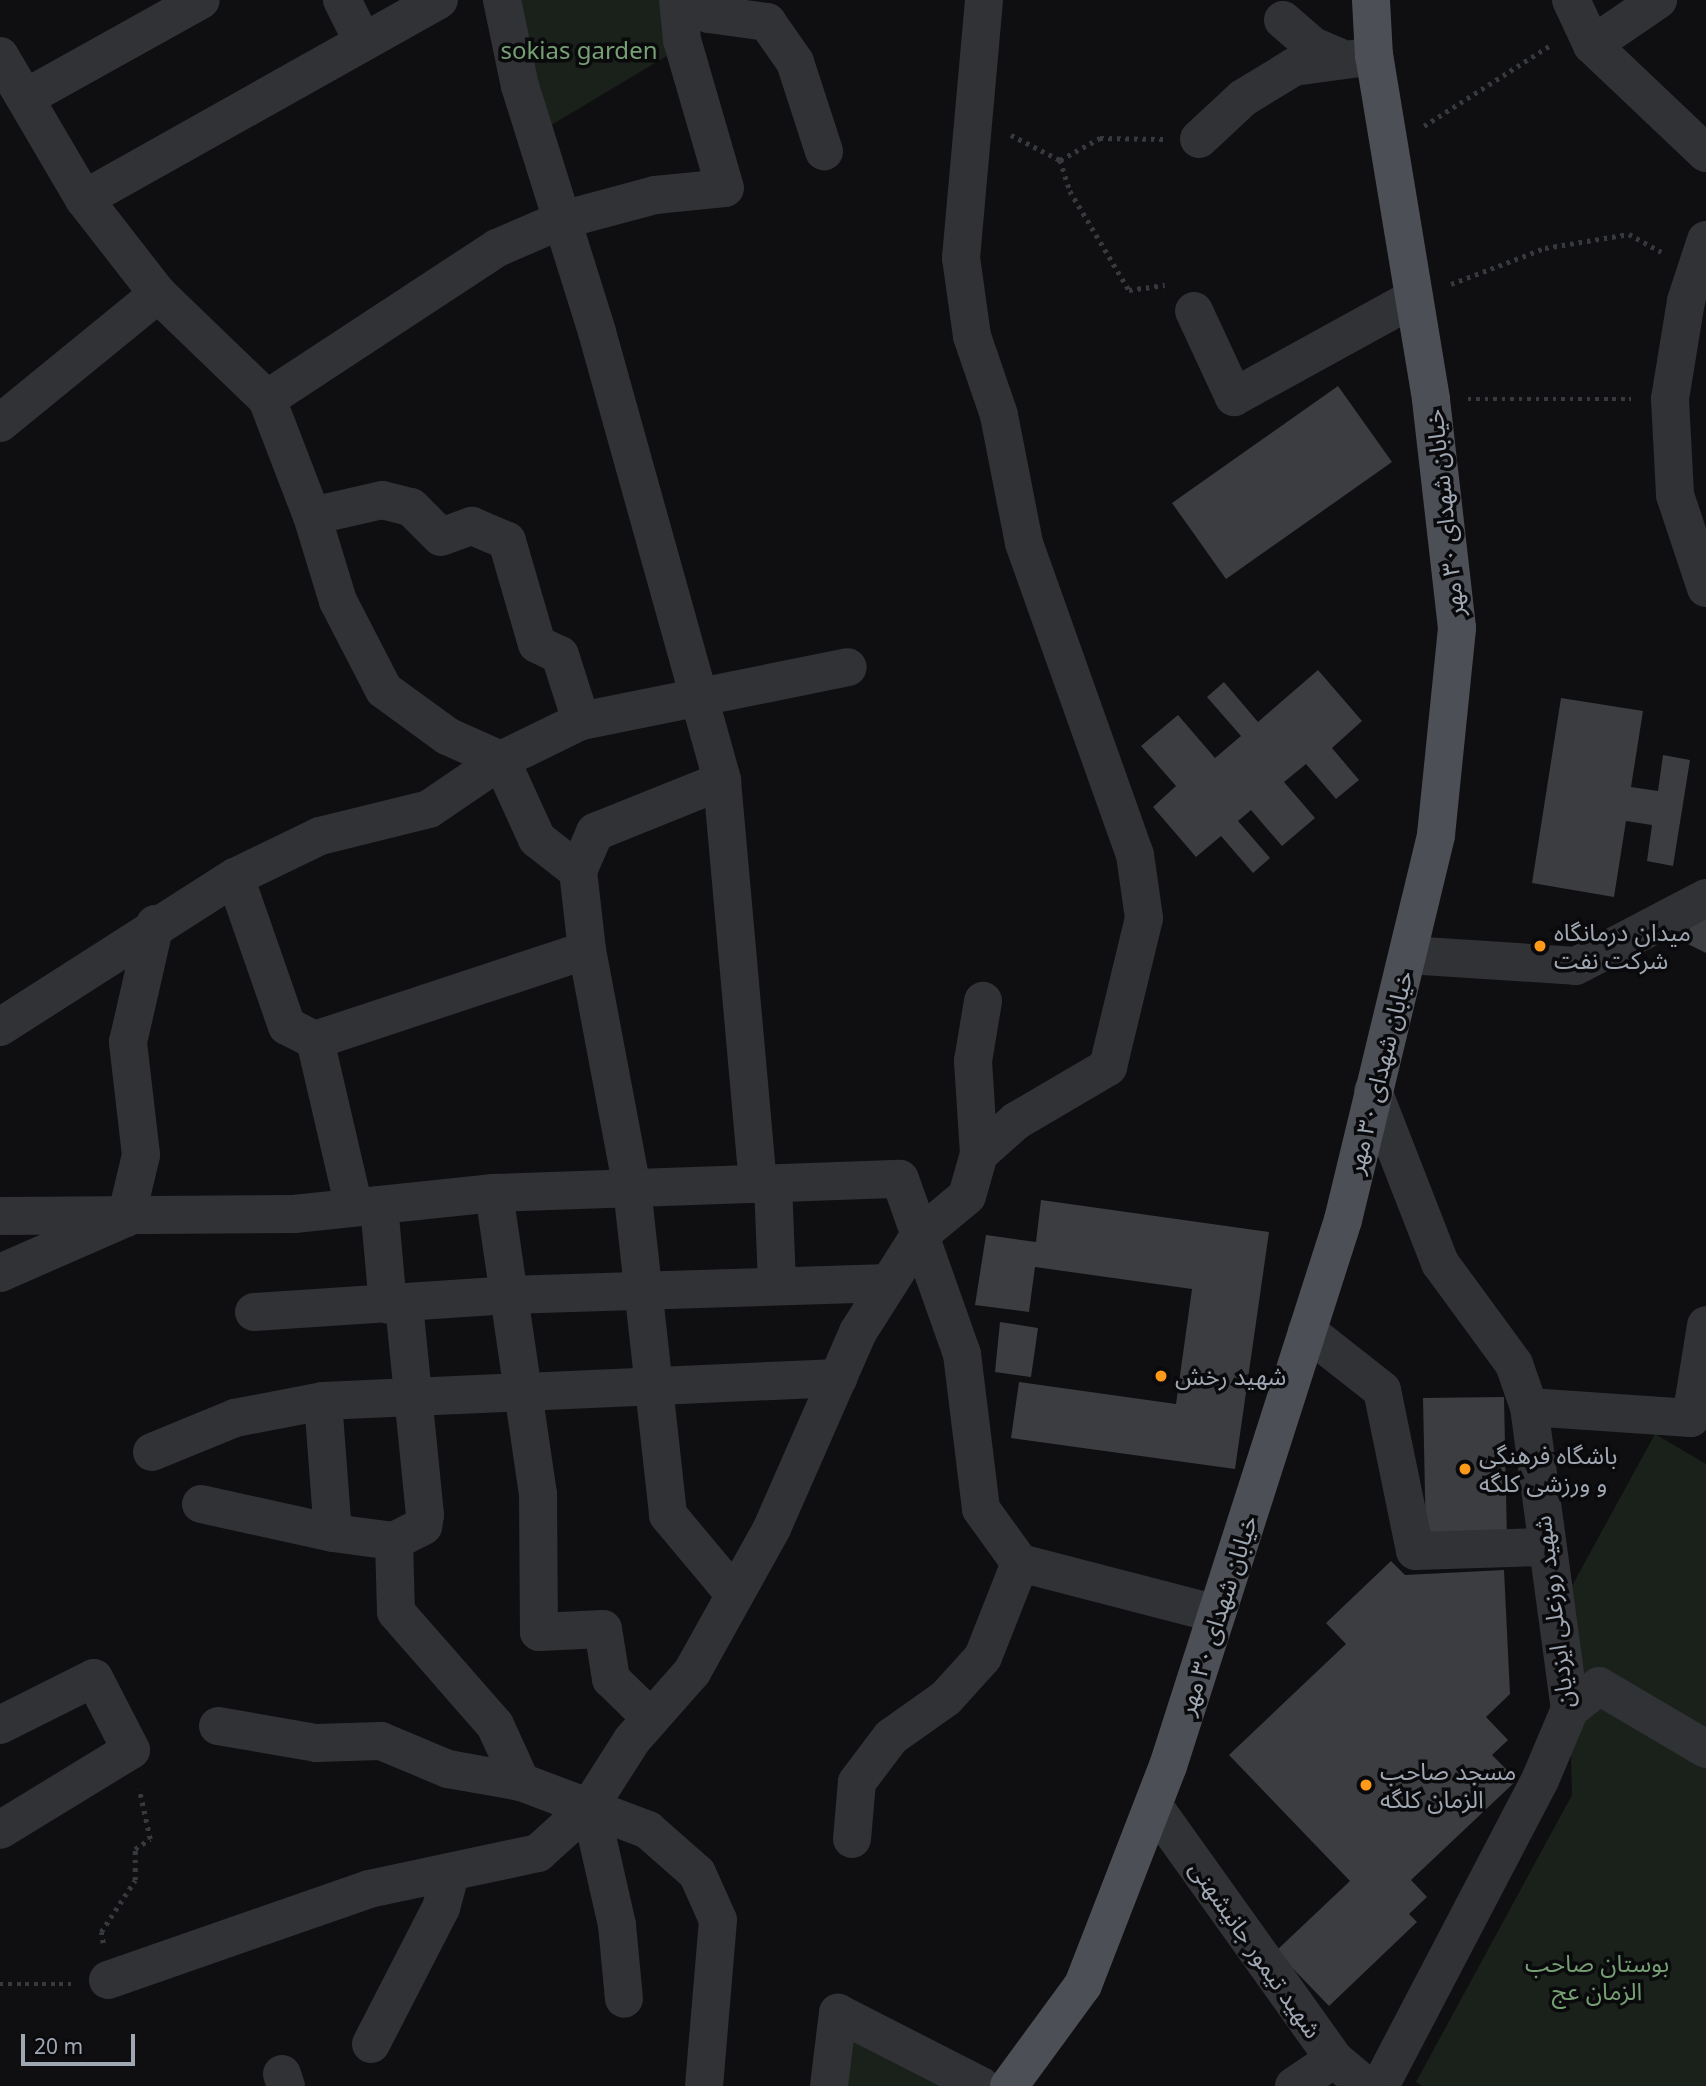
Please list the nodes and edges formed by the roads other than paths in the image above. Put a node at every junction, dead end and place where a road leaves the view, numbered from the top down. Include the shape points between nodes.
1 (201, 0) edge
2 (342, 0) edge
3 (439, 0) edge
4 (502, 0) edge
5 (678, 0) edge
6 (695, 0) edge
7 (1371, 0) edge
8 (1658, 0) edge
9 (983, 9) edge
10 (1283, 20) dead end
11 (1582, 23) edge
12 (362, 40) junction
13 (0, 56) edge
14 (1356, 56) junction
15 (24, 98) junction
16 (1199, 139) road end
17 (824, 151) dead end
18 (1706, 153) edge
19 (84, 200) junction
20 (562, 220) junction
21 (1701, 256) edge
22 (158, 294) junction
23 (1415, 298) junction
24 (1194, 311) road end
25 (267, 399) junction
26 (0, 423) edge
27 (312, 516) junction
28 (1706, 589) edge
29 (848, 667) dead end
30 (699, 697) junction
31 (581, 721) junction
32 (501, 760) junction
33 (722, 781) junction
34 (578, 871) junction
35 (235, 877) junction
36 (1706, 898) edge
37 (155, 924) junction
38 (587, 950) junction
39 (1408, 955) junction
40 (983, 1001) dead end
41 (0, 1027) edge
42 (315, 1040) junction
43 (1373, 1091) junction
44 (979, 1154) junction
45 (765, 1184) junction
46 (632, 1188) junction
47 (494, 1193) junction
48 (367, 1206) junction
49 (0, 1216) edge
50 (126, 1218) junction
51 (919, 1236) junction
52 (0, 1273) edge
53 (890, 1283) junction
54 (777, 1284) junction
55 (645, 1293) junction
56 (508, 1294) junction
57 (396, 1305) junction
58 (254, 1312) dead end
59 (1706, 1325) edge
60 (1307, 1331) junction
61 (838, 1378) junction
62 (658, 1385) junction
63 (525, 1392) junction
64 (411, 1397) junction
65 (323, 1401) junction
66 (1530, 1407) junction
67 (1701, 1419) edge
68 (152, 1452) dead end
69 (201, 1504) dead end
70 (333, 1533) junction
71 (394, 1541) junction
72 (1544, 1547) junction
73 (1020, 1563) junction
74 (735, 1595) junction
75 (1217, 1614) junction
76 (1570, 1709) junction
77 (652, 1718) junction
78 (0, 1725) edge
79 (218, 1726) dead end
80 (1706, 1749) edge
81 (521, 1782) junction
82 (1153, 1805) junction
83 (590, 1806) junction
84 (0, 1830) edge
85 (852, 1839) dead end
86 (450, 1874) junction
87 (108, 1980) road end
88 (624, 1999) dead end
89 (370, 2044) dead end
90 (1334, 2059) junction
91 (704, 2086) edge
92 (829, 2086) edge
93 (981, 2086) edge
94 (1009, 2086) edge
95 (1294, 2086) edge
96 (1366, 2086) edge
97 (1380, 2086) edge

1 - 15 street
2 - 12 street
3 - 12 street
4 - 20 street
5 - 20 street via 682,40 724,188 655,195
6 - 17 street via 709,13 767,22 795,62
7 - 14 main road, خیابان شهدای ۳۰ مهر
8 - 11 street
9 - 44 street via 961,258 972,336 999,415 1024,543 1135,855 1144,918 1108,1067 1016,1121
10 - 14 street via 1312,46
11 - 18 street
12 - 19 street
13 - 15 street
14 - 16 street via 1294,67 1242,98
14 - 23 main road, خیابان شهدای ۳۰ مهر via 1390,148
15 - 19 street
19 - 22 street
20 - 25 street via 497,248
20 - 30 street
21 - 28 street via 1670,399 1675,495
22 - 25 street
22 - 26 street
23 - 24 street via 1234,397
23 - 39 main road, خیابان شهدای ۳۰ مهر via 1457,628 1436,835
25 - 27 street
27 - 31 street via 382,500 411,507 441,537 472,526 507,541 537,644 561,655
27 - 32 street via 338,601 384,690 447,736
29 - 30 street
30 - 31 street
30 - 33 street
31 - 32 street
32 - 34 street via 537,839
32 - 35 street via 429,809 320,836
33 - 34 street via 595,832
33 - 45 street
34 - 38 street
35 - 37 street
35 - 42 street via 287,1026
36 - 39 street via 1576,966
37 - 41 street
37 - 50 street via 128,1042 141,1155
38 - 42 street
38 - 46 street
39 - 43 main road, خیابان شهدای ۳۰ مهر
40 - 44 street via 973,1061
42 - 48 street
43 - 60 main road, خیابان شهدای ۳۰ مهر via 1343,1220
43 - 66 street, شهید روزعلی ایزدیان via 1440,1263 1514,1364
44 - 51 street via 967,1196
45 - 46 street
45 - 51 street via 900,1179
45 - 54 street
46 - 47 street
46 - 55 street
47 - 48 street
47 - 56 street
48 - 50 street
48 - 57 street
49 - 50 street
50 - 52 street
51 - 53 street
51 - 73 street via 962,1354 981,1509
53 - 54 street
53 - 61 street
54 - 55 street
55 - 56 street
55 - 62 street
56 - 57 street
56 - 63 street
57 - 58 street
57 - 64 street
59 - 67 street
60 - 72 street via 1382,1390 1415,1551
60 - 75 main road, خیابان شهدای ۳۰ مهر
61 - 62 street
61 - 74 street
62 - 63 street
62 - 74 street via 668,1515
63 - 64 street
63 - 77 street via 538,1494 539,1632 603,1629 611,1678
64 - 65 street
64 - 71 street via 425,1515 423,1526
65 - 68 street via 235,1418
65 - 70 street
66 - 67 street
66 - 72 street, شهید روزعلی ایزدیان
69 - 70 street
70 - 71 street
71 - 81 street via 396,1612 495,1725
72 - 76 street, شهید روزعلی ایزدیان
73 - 75 street
73 - 85 street via 983,1657 946,1698 891,1737 857,1782
74 - 77 street via 692,1672
75 - 82 main road, خیابان شهدای ۳۰ مهر
76 - 80 street via 1599,1686
76 - 97 street, شهید روزعلی ایزدیان via 1540,1780
77 - 83 street
78 - 84 street via 94,1678 131,1751
79 - 81 street via 316,1743 381,1741 448,1769
81 - 83 street
82 - 90 street, شهید تیمور جانیشهنی
82 - 94 main road, خیابان شهدای ۳۰ مهر via 1083,1985
83 - 86 street via 538,1853
83 - 88 street via 617,1925
83 - 91 street via 648,1830 697,1873 718,1920
86 - 87 street via 369,1889
86 - 89 street via 442,1908
90 - 95 street
90 - 96 street, شهید تیمور جانیشهنی
92 - 93 street via 838,2013

